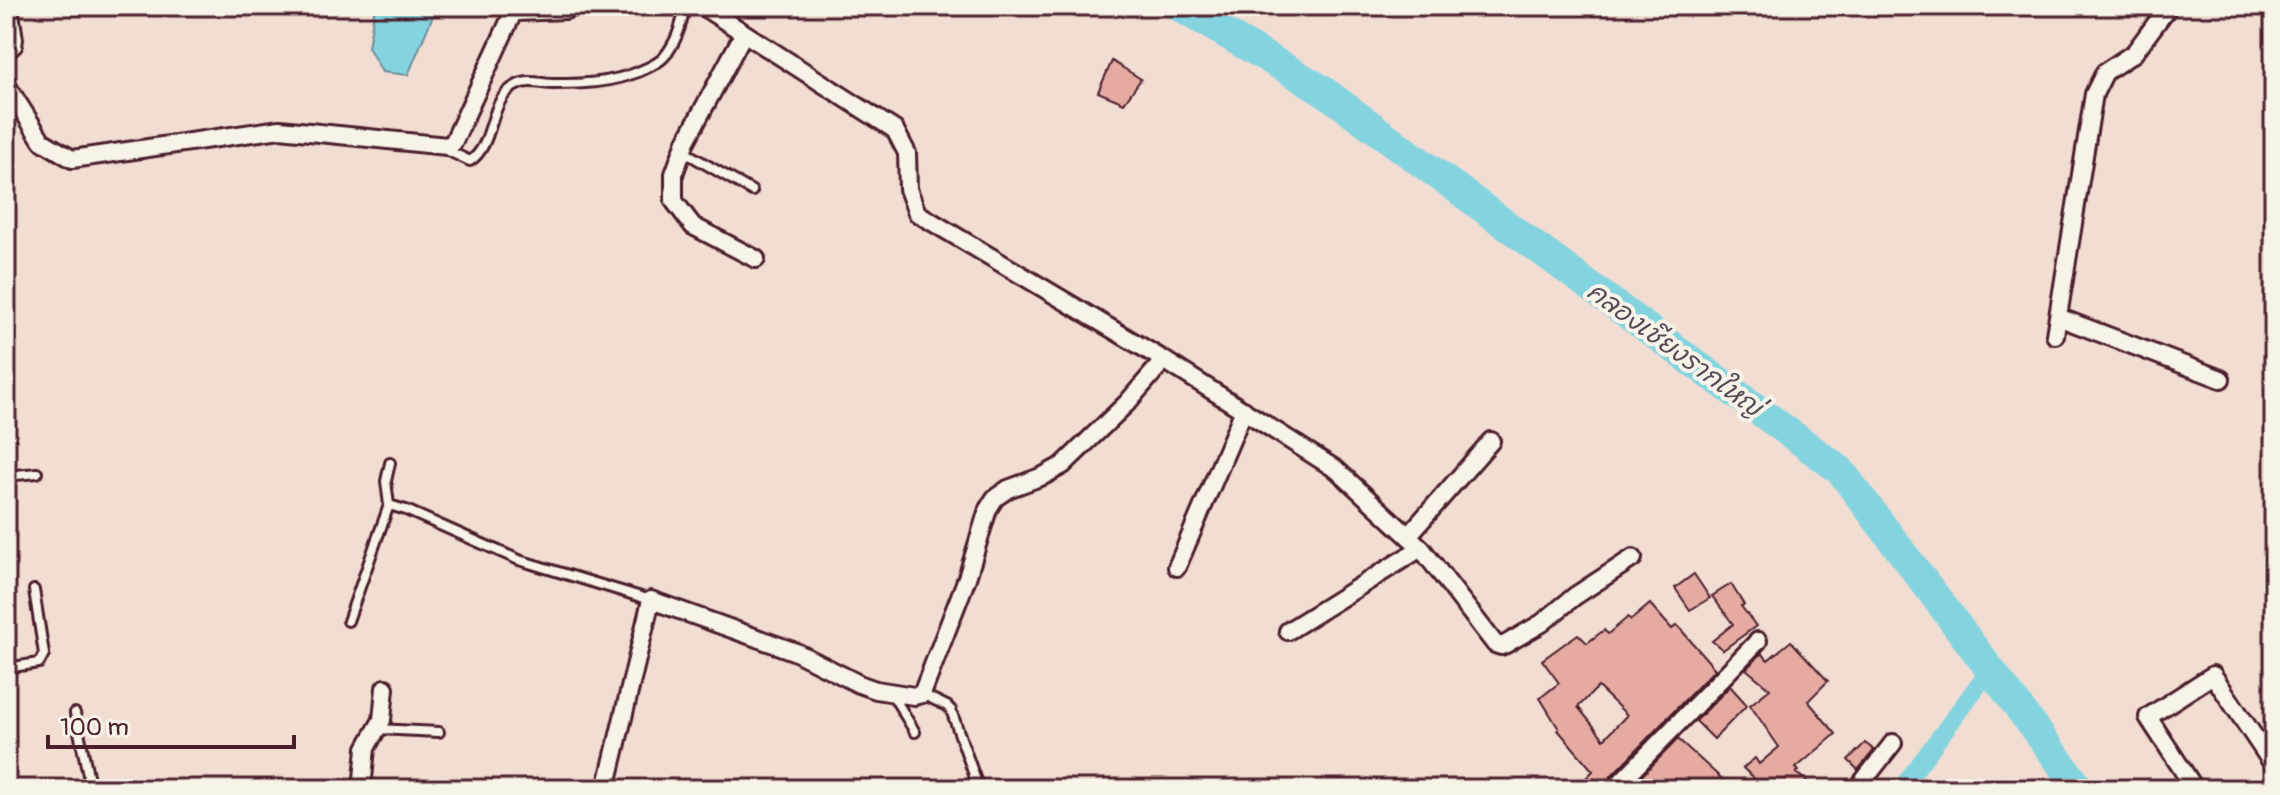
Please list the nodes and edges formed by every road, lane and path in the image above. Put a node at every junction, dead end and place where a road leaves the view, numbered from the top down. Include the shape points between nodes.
1 (13, 6) edge
2 (577, 6) edge
3 (685, 6) edge
4 (702, 6) edge
5 (2169, 6) edge
6 (744, 33) junction
7 (6, 57) edge
8 (6, 84) edge
9 (440, 146) junction
10 (683, 151) junction
11 (752, 191) dead end
12 (756, 259) dead end
13 (2058, 317) junction
14 (2055, 335) dead end
15 (1164, 360) junction
16 (2221, 379) dead end
17 (1244, 410) junction
18 (1491, 441) dead end
19 (390, 463) dead end
20 (37, 473) dead end
21 (6, 476) edge
22 (391, 506) junction
23 (1408, 536) junction
24 (1421, 548) junction
25 (1633, 558) dead end
26 (1177, 567) dead end
27 (34, 590) dead end
28 (651, 600) junction
29 (348, 621) dead end
30 (1288, 631) dead end
31 (1758, 641) dead end
32 (6, 668) edge
33 (385, 688) dead end
34 (892, 693) junction
35 (922, 694) junction
36 (75, 713) dead end
37 (377, 729) junction
38 (439, 732) dead end
39 (915, 732) dead end
40 (1893, 743) dead end
41 (2274, 766) edge
42 (91, 789) edge
43 (362, 789) edge
44 (606, 789) edge
45 (979, 789) edge
46 (1614, 789) edge
47 (1857, 789) edge
48 (2195, 789) edge

1 - 7 lane via 17,47
2 - 9 street via 512,15 453,143
3 - 9 lane via 675,41 646,69 594,84 517,85 503,95 481,149 470,161
4 - 6 street
5 - 13 street via 2134,53 2105,72 2094,94
6 - 10 street
6 - 15 street via 895,130 907,153 908,189 917,213
8 - 9 street via 42,141 72,159 280,129
10 - 11 lane
10 - 12 street via 674,174 674,201 693,226
13 - 14 street
13 - 16 street
15 - 17 street
15 - 35 street via 1063,465 995,498
17 - 23 street via 1337,470
17 - 26 street
18 - 23 street
19 - 22 lane via 386,481
20 - 21 lane
22 - 28 lane via 519,560
22 - 29 lane
23 - 24 street
24 - 25 street via 1501,646
24 - 30 street
27 - 32 lane via 44,654 39,663
28 - 34 street
28 - 44 street
31 - 46 street
33 - 37 street
34 - 35 street
34 - 39 lane
35 - 45 lane via 951,710
36 - 42 lane
37 - 38 lane
37 - 43 street via 366,748
40 - 47 street
41 - 48 street via 2213,675 2148,717

